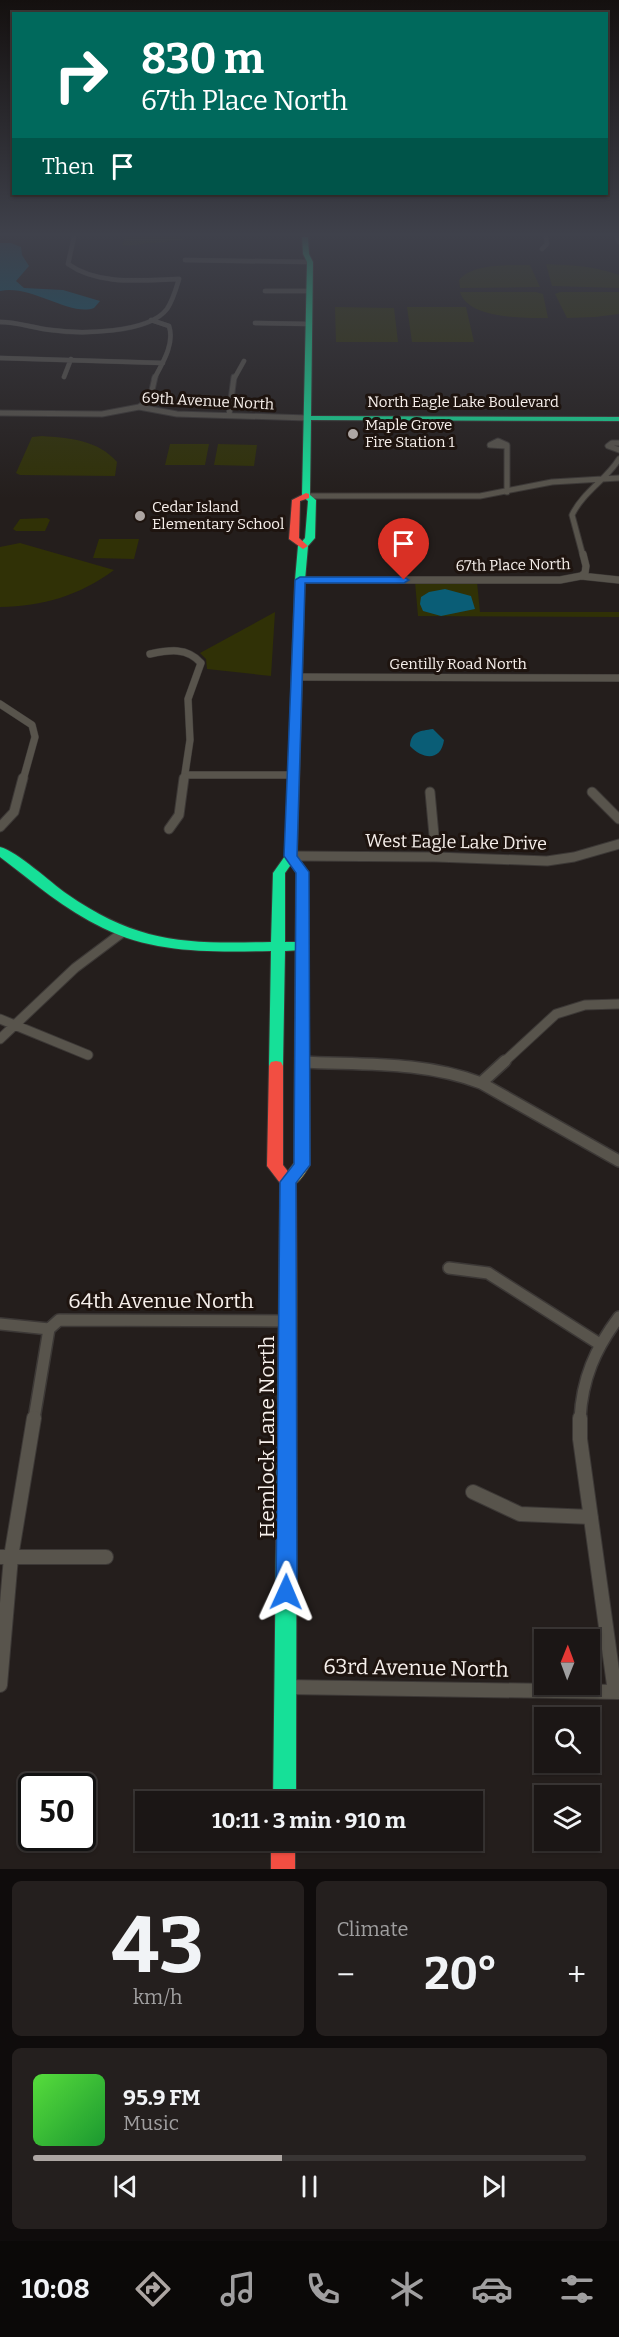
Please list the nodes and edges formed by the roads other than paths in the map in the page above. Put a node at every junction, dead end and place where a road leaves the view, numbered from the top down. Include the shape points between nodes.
1 (18, 324) edge
2 (135, 324) edge
3 (160, 324) edge
4 (310, 324) edge
5 (0, 358) edge
6 (71, 359) junction
7 (244, 361) dead end
8 (163, 363) junction
9 (64, 376) dead end
10 (140, 407) junction
11 (0, 413) edge
12 (229, 415) junction
13 (308, 418) junction
14 (619, 419) edge
15 (619, 443) edge
16 (506, 446) dead end
17 (619, 450) edge
18 (619, 459) edge
19 (603, 478) junction
20 (619, 478) edge
21 (507, 492) junction
22 (306, 496) junction
23 (581, 576) junction
24 (300, 580) junction
25 (619, 580) edge
26 (150, 654) dead end
27 (296, 677) junction
28 (619, 678) edge
29 (0, 704) edge
30 (186, 775) junction
31 (293, 775) junction
32 (430, 792) dead end
33 (592, 792) dead end
34 (619, 819) edge
35 (0, 827) edge
36 (169, 829) dead end
37 (619, 844) edge
38 (0, 851) edge
39 (291, 856) junction
40 (436, 857) junction
41 (123, 932) junction
42 (278, 946) junction
43 (302, 946) junction
44 (619, 1004) edge
45 (0, 1019) edge
46 (15, 1025) junction
47 (0, 1039) edge
48 (88, 1055) dead end
49 (302, 1062) junction
50 (481, 1083) junction
51 (619, 1161) edge
52 (288, 1182) junction
53 (449, 1268) dead end
54 (619, 1317) edge
55 (289, 1321) junction
56 (0, 1324) edge
57 (49, 1329) junction
58 (598, 1343) junction
59 (473, 1492) dead end
60 (591, 1516) junction
61 (5, 1557) edge
62 (106, 1557) dead end
63 (0, 1685) edge
64 (285, 1687) junction
65 (617, 1692) edge
66 (284, 1791) edge
67 (283, 1851) edge
68 (283, 1869) edge

1 - 2 street via 72,331
3 - 8 street via 171,329
4 - 13 main road, Hemlock Lane North
5 - 6 street
6 - 8 street
6 - 9 street
7 - 12 street via 234,375
8 - 10 street via 154,378 150,399
10 - 11 street, 69th Avenue North via 102,414
10 - 12 street, 69th Avenue North via 177,414
12 - 13 street, 69th Avenue North
13 - 14 main road, North Eagle Lake Boulevard
13 - 22 main road, Hemlock Lane North
15 - 17 street via 608,446
16 - 21 street
18 - 19 street
19 - 20 street
19 - 21 street via 552,482
19 - 23 street via 572,514 586,566
21 - 22 street via 480,496
22 - 24 main road, Hemlock Lane North via 296,500 294,539 303,546
23 - 24 street, 67th Place North via 560,580
23 - 25 street, 67th Place North
24 - 27 main road, Hemlock Lane North
26 - 30 street via 184,651 201,663 188,699 190,740
27 - 28 street, Gentilly Road North
27 - 31 main road, Hemlock Lane North
29 - 35 street via 32,725 35,737 14,812
30 - 31 street
30 - 36 street via 179,814
31 - 39 main road, Hemlock Lane North
32 - 40 street
33 - 34 street
37 - 40 street, West Eagle Lake Drive via 547,861
38 - 41 main road
39 - 40 street, West Eagle Lake Drive
39 - 42 main road, Hemlock Lane North via 279,873
39 - 43 main road, Hemlock Lane North via 302,872
41 - 42 main road via 175,944
41 - 46 street via 75,968
42 - 43 main road
42 - 52 main road, Hemlock Lane North via 275,1166
43 - 49 main road, Hemlock Lane North
44 - 50 street via 585,1005 556,1014
45 - 46 street
46 - 47 street
46 - 48 street
49 - 50 street via 433,1067
49 - 52 main road, Hemlock Lane North via 302,1165
50 - 51 street
52 - 55 main road, Hemlock Lane North
53 - 58 street via 488,1273
54 - 58 street
55 - 57 street, 64th Avenue North via 59,1320
55 - 64 main road, Hemlock Lane North
56 - 57 street, 64th Avenue North
57 - 61 street
58 - 60 street via 584,1379 579,1408
59 - 60 street via 520,1514
60 - 65 street
61 - 62 street
61 - 63 street
64 - 65 street, 63rd Avenue North
64 - 66 main road, Hemlock Lane North
67 - 68 main road

